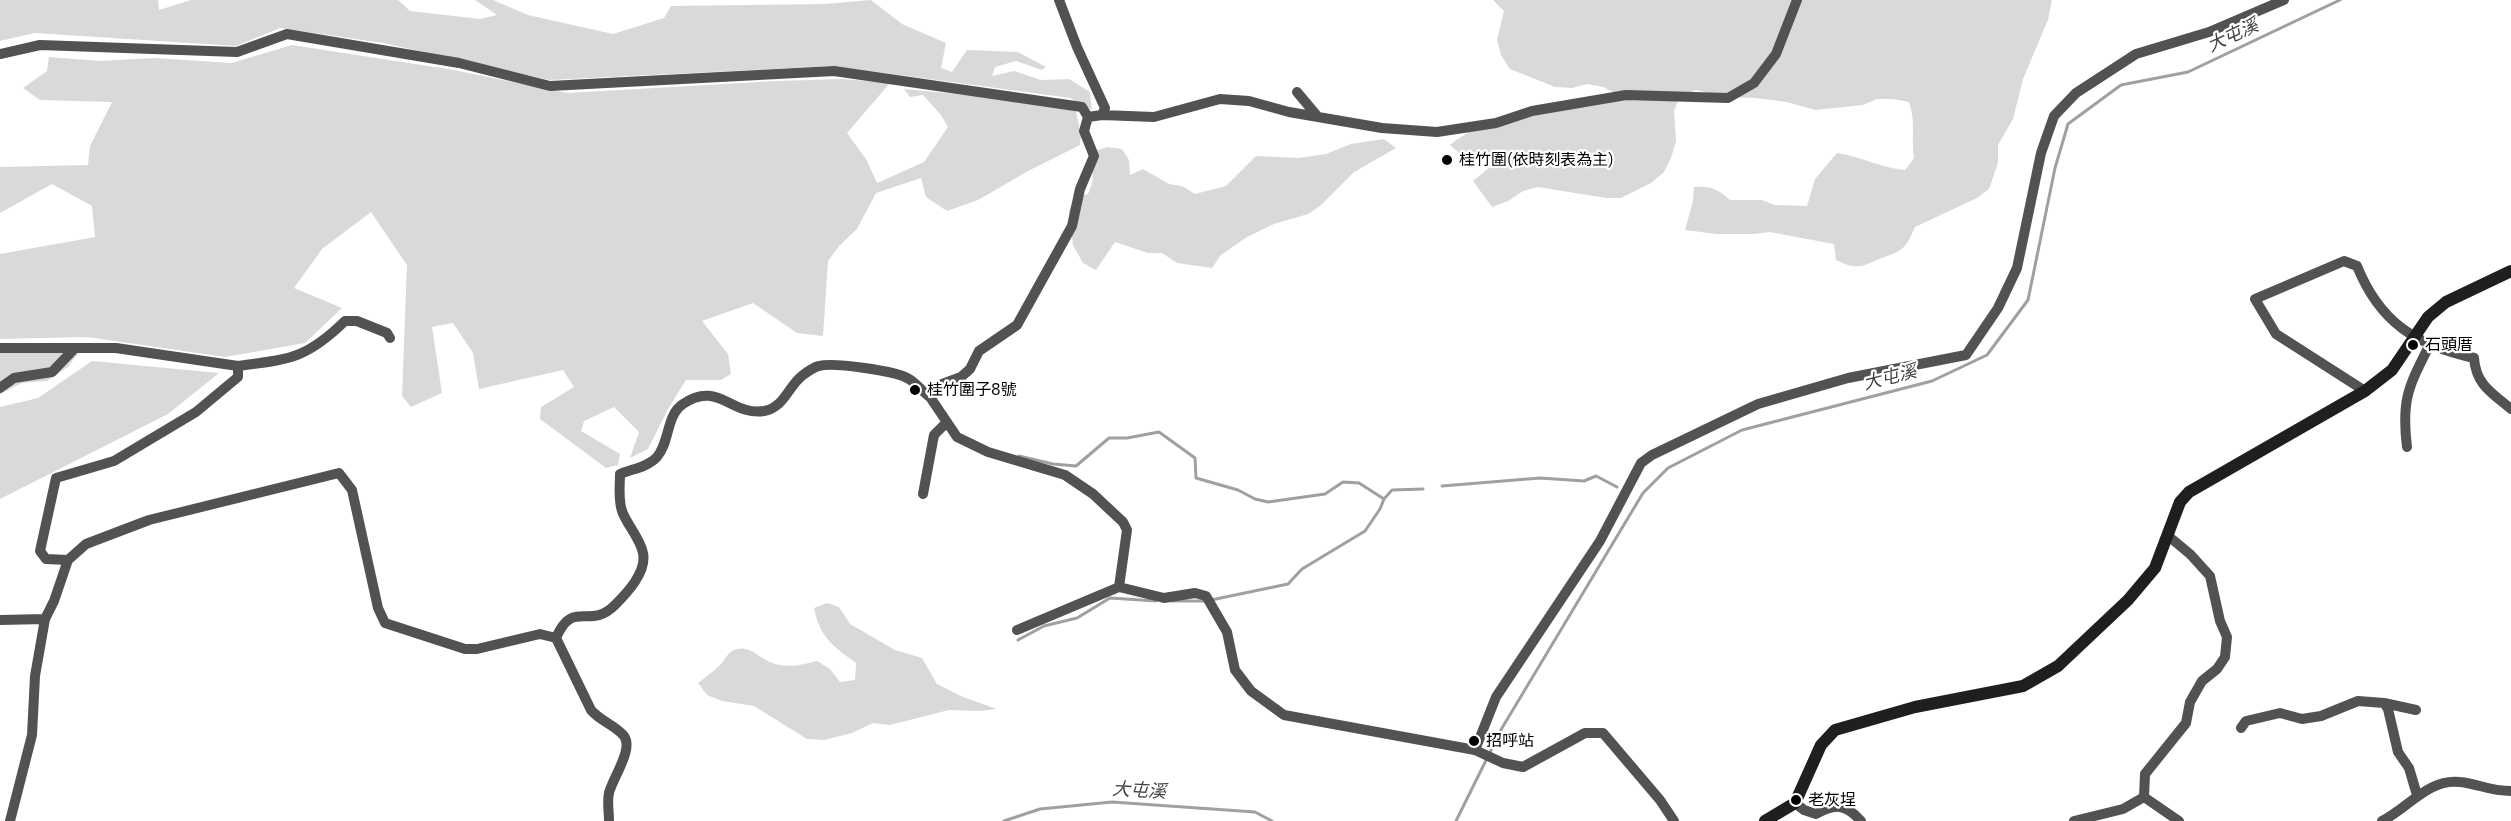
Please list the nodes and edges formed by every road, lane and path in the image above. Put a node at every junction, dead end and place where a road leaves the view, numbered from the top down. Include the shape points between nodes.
1 (1059, 0) edge
2 (1797, 0) edge
3 (2284, 0) edge
4 (0, 54) edge
5 (1297, 92) dead end
6 (1102, 115) junction
7 (1088, 117) junction
8 (1318, 117) junction
9 (2511, 270) edge
10 (2413, 336) junction
11 (390, 338) dead end
12 (2430, 344) junction
13 (0, 348) edge
14 (75, 348) junction
15 (238, 366) junction
16 (0, 388) edge
17 (2365, 391) junction
18 (930, 398) junction
19 (2511, 409) edge
20 (947, 422) junction
21 (2407, 447) dead end
22 (923, 494) dead end
23 (2167, 535) junction
24 (68, 560) junction
25 (1119, 587) junction
26 (45, 619) junction
27 (0, 620) edge
28 (1017, 630) dead end
29 (556, 638) junction
30 (2384, 703) junction
31 (2415, 710) dead end
32 (2241, 728) dead end
33 (1478, 751) junction
34 (2511, 791) edge
35 (2417, 795) junction
36 (2144, 797) junction
37 (1795, 803) junction
38 (10, 821) edge
39 (609, 821) edge
40 (1674, 821) edge
41 (1765, 821) edge
42 (1861, 821) edge
43 (2074, 821) edge
44 (2179, 821) edge
45 (2382, 821) edge

1 - 6 street via 1102,97
2 - 8 street via 1776,54 1754,83 1728,98 1626,95 1437,132
3 - 33 street via 2209,32 2136,54 2076,93 2054,116 2041,153 2017,268 1998,308 1966,355 1848,378 1758,404 1641,463 1600,541 1496,697
4 - 7 street via 40,45 237,52 287,34 459,63 550,86 834,71 1082,108
5 - 8 street
6 - 7 street
6 - 8 street via 1154,117 1220,99 1249,101
7 - 18 street via 1084,131 1094,156 1080,189 1072,226 1023,315 1017,324 979,351 970,369 942,384
9 - 10 street via 2446,302 2428,316
10 - 12 street
10 - 17 street via 2392,370
10 - 17 street via 2382,311 2365,287 2357,266 2344,261 2255,299 2276,334
11 - 15 street via 387,333 357,321 345,321 310,351 284,360
12 - 19 street via 2474,358 2480,383
12 - 21 street via 2410,384 2403,417
13 - 14 street
14 - 15 street via 116,348
14 - 16 street via 52,372 14,378
15 - 24 street via 238,377 196,412 114,461 56,478 40,550 46,559
17 - 23 street via 2189,492 2180,502
18 - 20 street
18 - 29 street via 908,378 867,368 818,366 797,380 785,398 768,410 754,412 708,394 681,405 659,455 649,464 620,474 622,510 643,553 639,575 608,613 568,619
20 - 22 street via 934,435
20 - 25 street via 957,437 988,452 1065,475 1123,522 1127,530
23 - 36 street via 2210,576 2227,637 2225,657 2202,681 2190,702 2186,723 2145,774
23 - 37 street via 2155,568 2128,600 2058,666 2023,686 1916,706 1835,730 1821,745
24 - 26 street
24 - 29 street via 86,544 149,520 339,472 352,490 378,608 385,623 465,649 540,634
25 - 28 street
25 - 33 street via 1164,598 1195,593 1209,601 1227,632 1235,670 1251,691 1284,714
26 - 27 street
26 - 38 street via 35,676 32,735
29 - 39 street via 591,710 624,735 625,754 609,794
30 - 31 street
30 - 32 street via 2358,701 2321,716 2302,718 2280,713 2246,721
30 - 35 street via 2398,752 2409,768
33 - 40 street via 1523,767 1585,733 1603,733
34 - 35 street via 2493,791 2459,781
35 - 45 street
36 - 43 street via 2123,809
36 - 44 street
37 - 41 street
37 - 42 street via 1816,814 1830,806 1851,810

